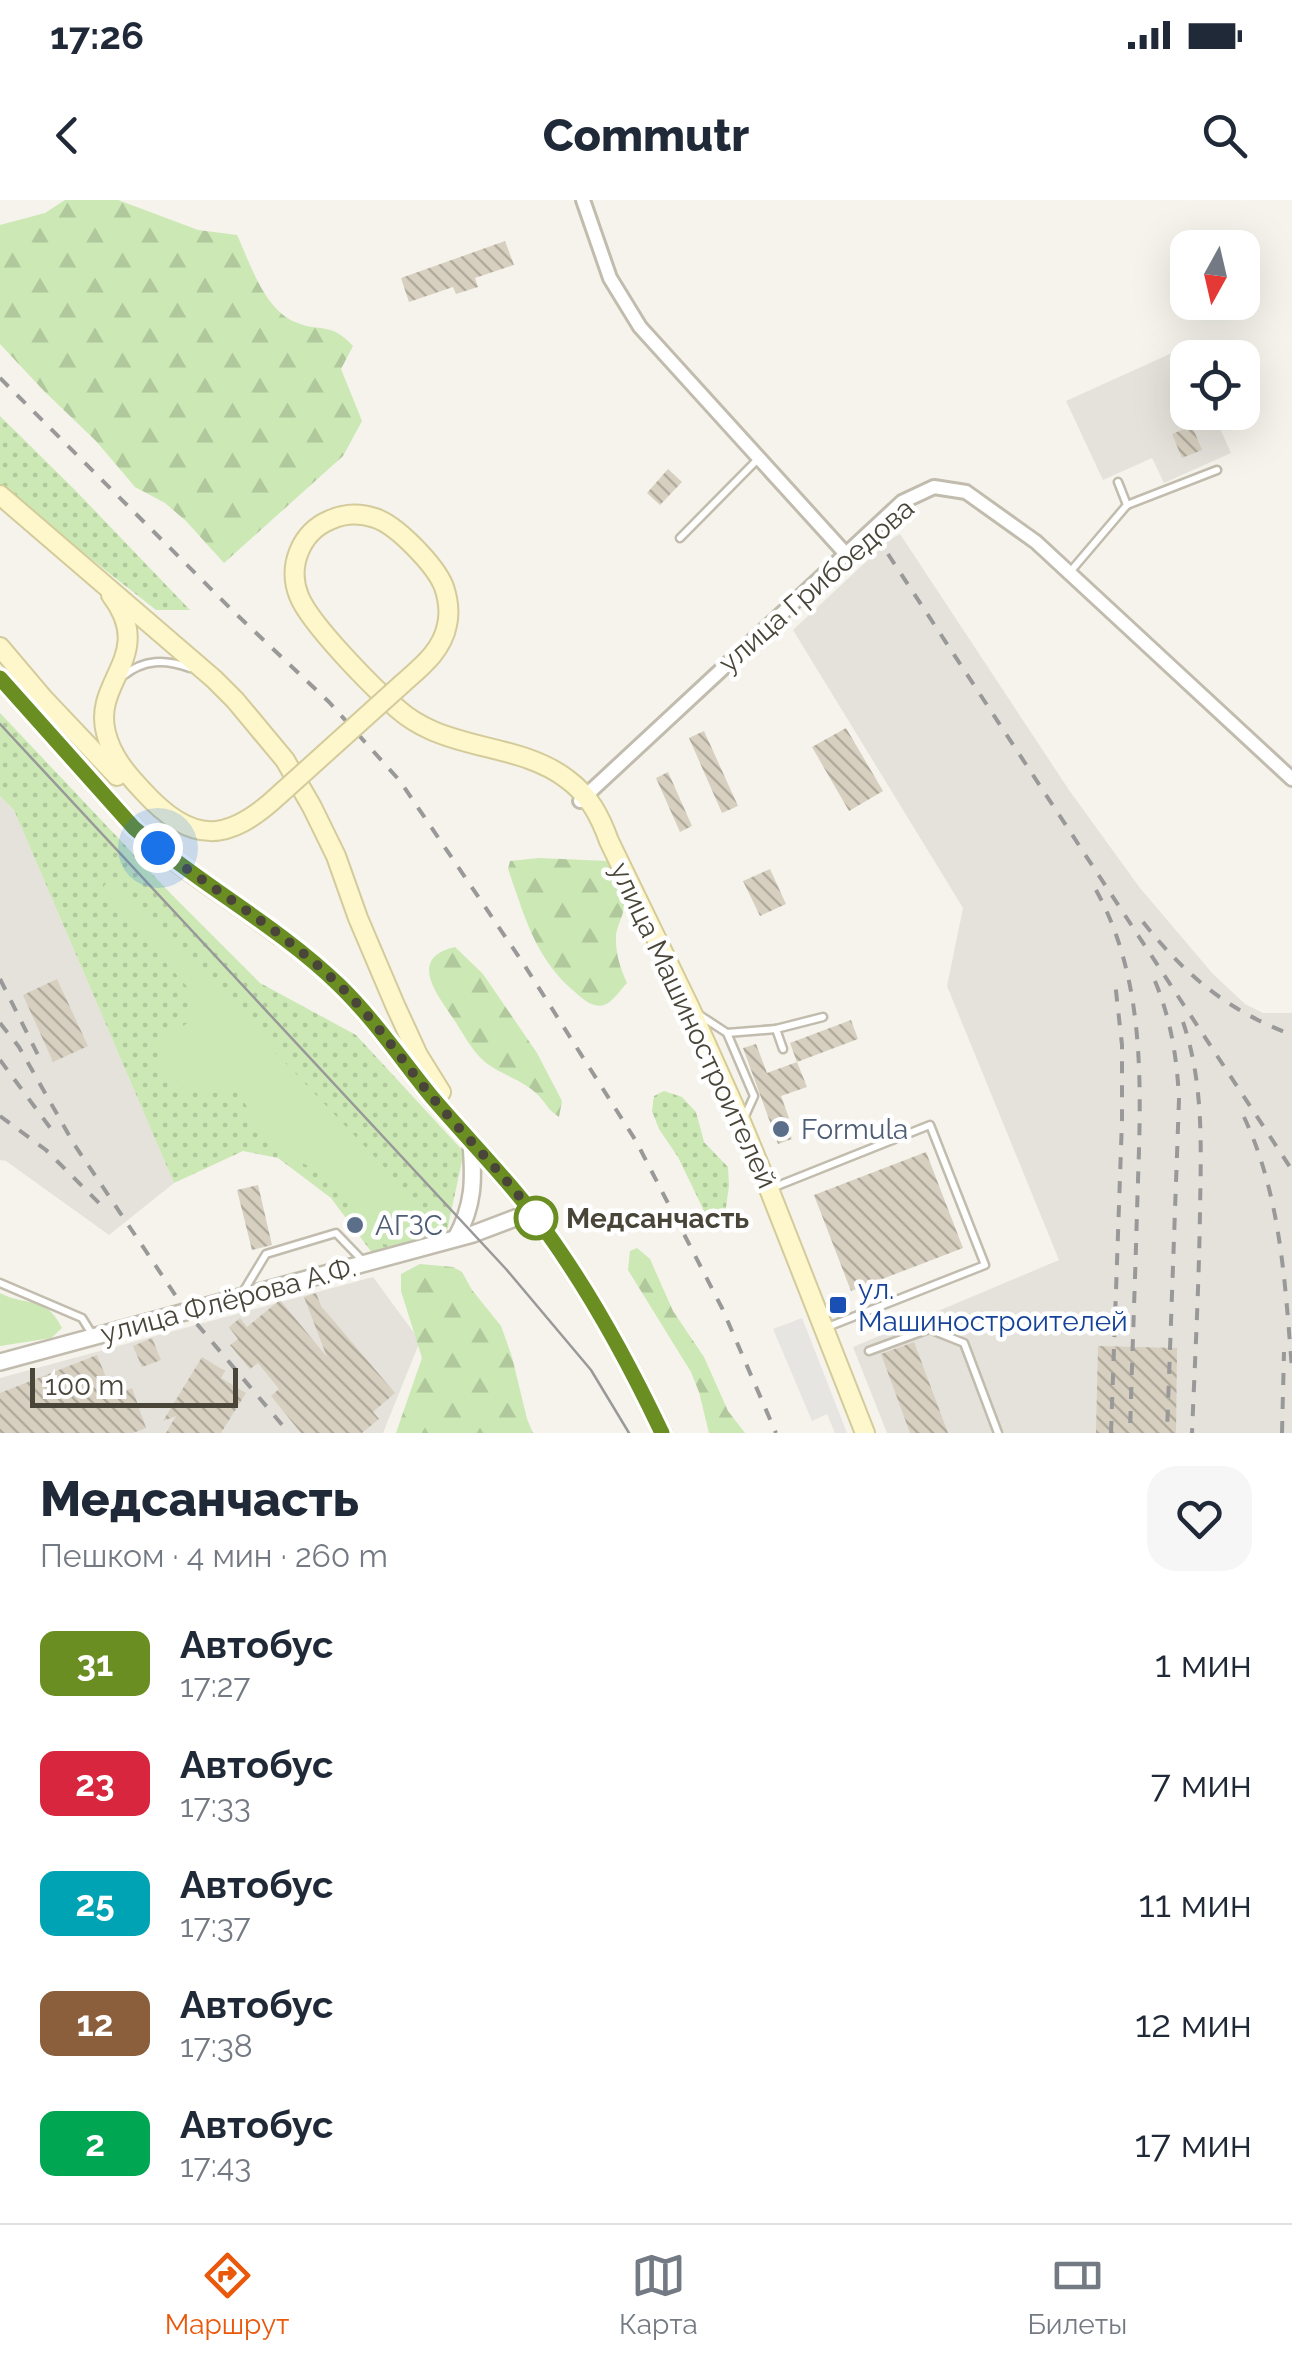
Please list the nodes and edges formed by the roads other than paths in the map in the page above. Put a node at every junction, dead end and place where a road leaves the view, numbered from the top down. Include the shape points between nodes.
1 (583, 200) edge
2 (758, 459) junction
3 (1217, 470) dead end
4 (1118, 482) dead end
5 (0, 495) edge
6 (1127, 505) junction
7 (680, 538) dead end
8 (846, 553) junction
9 (88, 569) junction
10 (1070, 572) junction
11 (0, 647) edge
12 (0, 678) edge
13 (214, 679) junction
14 (114, 683) junction
15 (1292, 779) edge
16 (283, 797) junction
17 (582, 798) junction
18 (690, 1008) junction
19 (822, 1017) dead end
20 (776, 1029) junction
21 (727, 1032) junction
22 (783, 1049) dead end
23 (742, 1124) junction
24 (471, 1143) junction
25 (500, 1173) junction
26 (770, 1189) junction
27 (531, 1212) junction
28 (456, 1238) junction
29 (365, 1263) junction
30 (0, 1282) edge
31 (241, 1296) junction
32 (824, 1328) junction
33 (93, 1336) junction
34 (869, 1351) dead end
35 (0, 1362) edge
36 (662, 1433) edge
37 (865, 1433) edge
38 (998, 1433) edge

1 - 2 street via 610,278 640,327
2 - 7 lane
2 - 8 street
3 - 6 lane
4 - 6 lane
5 - 9 main road
6 - 10 lane
8 - 10 street, улица Грибоедова via 902,502 934,487 966,492
8 - 17 street, улица Грибоедова
9 - 13 main road
9 - 14 main road via 114,598 128,630
10 - 15 street, улица Грибоедова
11 - 16 main road via 146,806 179,832 206,840 234,836
12 - 24 main road via 134,828 339,984
13 - 14 lane via 168,661 145,662
13 - 25 main road via 285,760 336,856 418,1055
14 - 16 main road via 105,702 106,736 116,759 165,813 198,830 222,830
16 - 17 main road, улица Машиностроителей via 405,687 439,659 451,641 457,612 446,573 400,522 363,506 325,512 292,547 291,598 312,632 370,694 405,725 448,746 530,768
17 - 18 main road, улица Машиностроителей
18 - 21 lane
18 - 23 main road, улица Машиностроителей
19 - 20 lane
20 - 21 lane
20 - 22 lane
21 - 23 lane via 754,1096
23 - 26 main road, улица Машиностроителей
24 - 25 main road
24 - 28 street via 474,1182
25 - 27 main road
26 - 32 main road, улица Машиностроителей
26 - 32 lane via 930,1125 985,1265
27 - 28 street, улица Флёрова А.Ф.
27 - 36 main road via 600,1313
28 - 29 street, улица Флёрова А.Ф.
29 - 31 street, улица Флёрова А.Ф.
29 - 31 lane via 336,1234 266,1254
30 - 33 lane via 82,1318
31 - 33 street, улица Флёрова А.Ф.
32 - 37 main road, улица Машиностроителей
33 - 35 street, улица Флёрова А.Ф.
34 - 38 lane via 930,1329 964,1344

